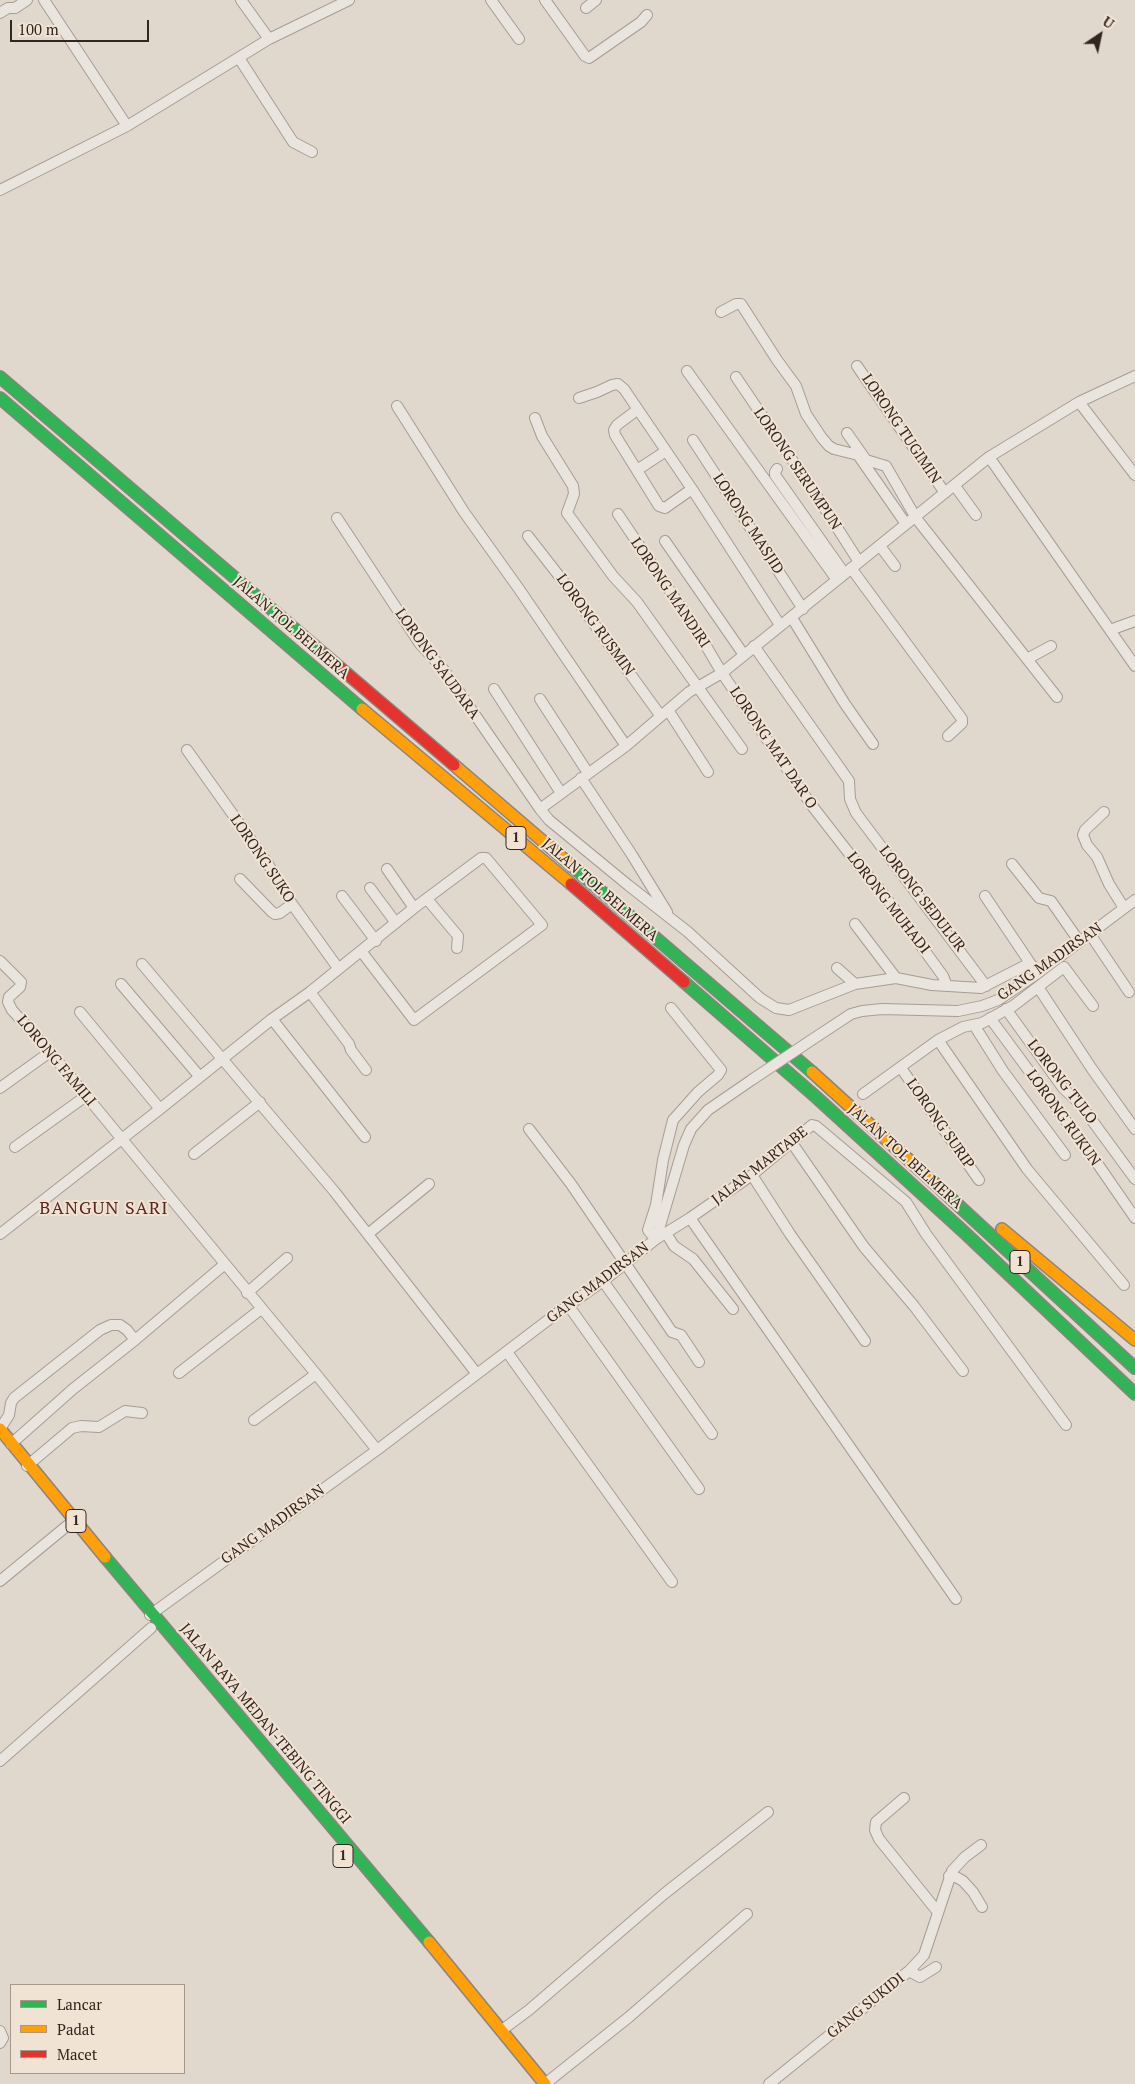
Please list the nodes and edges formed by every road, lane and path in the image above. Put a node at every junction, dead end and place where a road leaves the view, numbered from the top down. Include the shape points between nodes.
1 (27, 0) edge
2 (44, 0) edge
3 (241, 0) edge
4 (349, 0) edge
5 (491, 0) edge
6 (545, 0) edge
7 (596, 0) edge
8 (586, 8) dead end
9 (0, 13) edge
10 (648, 15) dead end
11 (269, 39) junction
12 (519, 39) dead end
13 (239, 58) junction
14 (126, 126) junction
15 (312, 152) dead end
16 (0, 190) edge
17 (721, 312) dead end
18 (857, 366) dead end
19 (686, 371) dead end
20 (1135, 376) edge
21 (0, 377) edge
22 (736, 377) dead end
23 (0, 398) edge
24 (579, 398) dead end
25 (1080, 402) junction
26 (397, 406) dead end
27 (638, 410) junction
28 (535, 418) dead end
29 (847, 434) dead end
30 (693, 440) dead end
31 (666, 451) junction
32 (989, 457) junction
33 (777, 469) dead end
34 (637, 470) junction
35 (1135, 475) edge
36 (955, 486) junction
37 (692, 489) junction
38 (945, 493) junction
39 (618, 514) dead end
40 (976, 515) dead end
41 (337, 518) dead end
42 (916, 518) junction
43 (906, 524) junction
44 (528, 536) dead end
45 (666, 541) dead end
46 (880, 546) junction
47 (895, 566) dead end
48 (848, 571) junction
49 (803, 609) junction
50 (792, 618) junction
51 (1135, 621) edge
52 (780, 626) junction
53 (1110, 630) junction
54 (754, 646) junction
55 (1051, 646) dead end
56 (1131, 653) edge
57 (744, 655) junction
58 (1027, 659) junction
59 (1135, 666) edge
60 (722, 673) junction
61 (698, 686) junction
62 (494, 689) dead end
63 (1057, 697) dead end
64 (540, 698) dead end
65 (664, 713) junction
66 (948, 736) dead end
67 (873, 744) dead end
68 (626, 746) junction
69 (742, 749) dead end
70 (187, 750) dead end
71 (708, 772) dead end
72 (584, 776) junction
73 (561, 793) junction
74 (540, 809) junction
75 (1104, 812) dead end
76 (825, 823) joint
77 (1012, 864) dead end
78 (387, 869) dead end
79 (240, 879) dead end
80 (370, 888) dead end
81 (342, 896) dead end
82 (985, 896) dead end
83 (427, 899) junction
84 (1135, 900) edge
85 (292, 904) junction
86 (414, 908) junction
87 (1124, 908) junction
88 (670, 917) junction
89 (396, 924) junction
90 (855, 924) dead end
91 (1090, 934) junction
92 (376, 941) junction
93 (1079, 941) junction
94 (458, 948) dead end
95 (361, 951) junction
96 (0, 961) edge
97 (1061, 962) junction
98 (1030, 963) junction
99 (142, 964) dead end
100 (338, 968) junction
101 (837, 968) dead end
102 (1038, 973) junction
103 (896, 978) junction
104 (121, 984) dead end
105 (855, 984) junction
106 (947, 986) junction
107 (986, 986) junction
108 (1038, 987) junction
109 (310, 992) junction
110 (1129, 992) dead end
111 (1093, 1006) dead end
112 (671, 1008) dead end
113 (1006, 1009) junction
114 (80, 1012) dead end
115 (272, 1018) junction
116 (990, 1018) junction
117 (974, 1025) junction
118 (938, 1040) junction
119 (50, 1052) junction
120 (223, 1058) junction
121 (900, 1068) junction
122 (366, 1070) dead end
123 (200, 1077) junction
124 (0, 1088) edge
125 (863, 1094) dead end
126 (86, 1096) junction
127 (260, 1102) junction
128 (160, 1109) junction
129 (529, 1129) dead end
130 (1135, 1129) edge
131 (366, 1137) dead end
132 (121, 1140) junction
133 (792, 1143) junction
134 (15, 1148) dead end
135 (194, 1154) dead end
136 (1064, 1154) dead end
137 (905, 1156) junction
138 (752, 1175) junction
139 (979, 1180) dead end
140 (1135, 1180) edge
141 (429, 1184) dead end
142 (690, 1218) junction
143 (1135, 1218) edge
144 (666, 1233) junction
145 (0, 1234) edge
146 (368, 1234) junction
147 (656, 1239) junction
148 (287, 1258) dead end
149 (225, 1264) junction
150 (625, 1264) junction
151 (603, 1281) junction
152 (1124, 1285) dead end
153 (247, 1293) junction
154 (568, 1305) junction
155 (261, 1309) junction
156 (733, 1309) dead end
157 (135, 1340) junction
158 (1135, 1340) edge
159 (865, 1342) dead end
160 (507, 1352) junction
161 (699, 1362) dead end
162 (1135, 1368) edge
163 (963, 1371) dead end
164 (179, 1372) dead end
165 (316, 1374) junction
166 (478, 1374) junction
167 (1135, 1396) edge
168 (142, 1414) dead end
169 (254, 1420) dead end
170 (1066, 1425) dead end
171 (0, 1429) edge
172 (712, 1434) dead end
173 (6, 1443) edge
174 (377, 1450) junction
175 (26, 1467) junction
176 (699, 1489) dead end
177 (68, 1525) junction
178 (0, 1581) edge
179 (672, 1582) dead end
180 (956, 1599) dead end
181 (149, 1620) junction
182 (0, 1761) edge
183 (904, 1798) dead end
184 (768, 1812) dead end
185 (980, 1845) dead end
186 (949, 1876) junction
187 (982, 1907) dead end
188 (937, 1911) junction
189 (747, 1914) dead end
190 (936, 1967) dead end
191 (909, 1970) junction
192 (502, 2030) junction
193 (0, 2031) edge
194 (0, 2043) edge
195 (533, 2084) edge
196 (545, 2084) edge
197 (769, 2084) edge

1 - 9 street
2 - 14 street
3 - 11 street
4 - 11 street
5 - 12 street
6 - 10 street via 589,58
7 - 8 street
11 - 13 street
13 - 14 street
13 - 15 street via 293,142
14 - 16 street
17 - 43 street via 740,304 796,386 806,414 822,438 834,449 858,455
18 - 38 street, LORONG TUGIMIN
19 - 48 street
20 - 25 street
21 - 137 highway, JALAN TOL BELMERA / 1 via 757,1025
22 - 48 street, LORONG SERUMPUN via 822,504
23 - 167 highway, JALAN TOL BELMERA / 1 via 816,1097 965,1233
24 - 27 street via 618,384
25 - 32 street
25 - 35 street
26 - 68 street via 464,512
27 - 31 street
27 - 34 street via 614,430
28 - 61 street via 542,436 573,486 574,494 566,513
29 - 42 street via 866,460 886,466
30 - 49 street, LORONG MASJID
31 - 34 street
31 - 37 street
32 - 36 street
32 - 53 street
33 - 48 street via 775,475
34 - 37 street via 662,508
36 - 38 street
36 - 40 street
37 - 52 street
38 - 42 street
39 - 60 street, LORONG MANDIRI
41 - 74 street, LORONG SAUDARA via 420,644 444,670
42 - 43 street
42 - 58 street
43 - 46 street
44 - 65 street, LORONG RUSMIN
45 - 57 street
46 - 47 street
46 - 48 street
48 - 49 street
48 - 66 street via 962,719 962,723
49 - 50 street
50 - 52 street
50 - 67 street
51 - 53 street
52 - 54 street
53 - 56 street
54 - 57 street
54 - 107 street, LORONG SEDULUR via 849,781 850,799 856,813
55 - 58 street
56 - 59 street
57 - 60 street
58 - 63 street
60 - 61 street
60 - 76 street, LORONG MAT DAR O
61 - 65 street
61 - 69 street
62 - 73 street
64 - 72 street
65 - 68 street
65 - 71 street, LORONG RUSMIN
68 - 72 street
70 - 85 street, LORONG SUKO via 268,864
72 - 73 street
72 - 88 street
73 - 74 street
74 - 88 street, LORONG SAUDARA via 549,820
75 - 87 street via 1083,835
76 - 106 street, LORONG MUHADI via 879,888 940,971
77 - 93 street via 1039,898 1051,900
78 - 86 street
79 - 85 street via 272,912 280,913
80 - 89 street
81 - 92 street
82 - 98 street
83 - 86 street
83 - 94 street via 458,936
83 - 95 street via 472,863 486,858 542,925 414,1020
84 - 87 street, GANG MADIRSAN
85 - 100 street, LORONG SUKO
86 - 89 street
87 - 91 street, GANG MADIRSAN
88 - 105 street via 760,998 776,1008 789,1010
89 - 92 street
90 - 103 street
91 - 93 street, GANG MADIRSAN
91 - 110 street
92 - 95 street
93 - 97 street, GANG MADIRSAN
95 - 100 street
96 - 119 street, LORONG FAMILI via 21,982 20,988 9,997 10,1006
97 - 102 street, GANG MADIRSAN
97 - 108 street
97 - 111 street
98 - 102 street
98 - 107 street
99 - 120 street
100 - 109 street
101 - 105 street
102 - 147 street, GANG MADIRSAN, bridge via 998,1000 982,1006 958,1011 882,1009 851,1014 708,1110 691,1129 684,1145
103 - 105 street
103 - 106 street
104 - 123 street
106 - 107 street
108 - 113 street
108 - 130 street
109 - 115 street
109 - 122 street
112 - 147 street via 721,1070 673,1120 648,1230
113 - 116 street
113 - 140 street, LORONG TULO
114 - 128 street
115 - 120 street
115 - 131 street
116 - 117 street
116 - 143 street, LORONG RUKUN
117 - 118 street
117 - 136 street via 1003,1071
118 - 121 street
118 - 152 street via 1028,1169
119 - 124 street
119 - 126 street, LORONG FAMILI
120 - 123 street
120 - 127 street
121 - 125 street
121 - 139 street, LORONG SURIP
123 - 128 street
126 - 132 street, LORONG FAMILI
126 - 134 street
127 - 135 street
127 - 146 street
128 - 132 street
129 - 150 street
132 - 145 street
132 - 149 street, LORONG FAMILI
133 - 138 street, JALAN MARTABE
133 - 163 street via 864,1247
133 - 170 street, JALAN MARTABE via 812,1125 816,1126 906,1202
137 - 158 highway via 956,1191
137 - 162 highway, 1
138 - 142 street, JALAN MARTABE
138 - 159 street
141 - 146 street
142 - 144 street, JALAN MARTABE
142 - 180 street
144 - 147 street, JALAN MARTABE
144 - 156 street via 674,1246 693,1259
146 - 166 street
147 - 150 street, GANG MADIRSAN
148 - 153 street
149 - 153 street, LORONG FAMILI
149 - 157 street
150 - 151 street, GANG MADIRSAN
150 - 161 street via 672,1332 681,1335
151 - 154 street, GANG MADIRSAN
151 - 172 street
153 - 155 street, LORONG FAMILI
154 - 160 street, GANG MADIRSAN
154 - 176 street
155 - 164 street
155 - 165 street, LORONG FAMILI
157 - 171 street via 120,1325 100,1330 14,1398
157 - 173 street
160 - 166 street, GANG MADIRSAN
160 - 179 street
165 - 169 street
165 - 174 street, LORONG FAMILI
166 - 174 street, GANG MADIRSAN
168 - 175 street via 125,1411 99,1427 72,1428
171 - 173 highway, JALAN RAYA MEDAN-TEBING TINGGI / 1
173 - 175 highway, JALAN RAYA MEDAN-TEBING TINGGI / 1
174 - 181 street, GANG MADIRSAN
175 - 177 highway, JALAN RAYA MEDAN-TEBING TINGGI / 1
175 - 181 highway, JALAN RAYA MEDAN-TEBING TINGGI / 1
177 - 178 street
177 - 181 highway, JALAN RAYA MEDAN-TEBING TINGGI / 1
181 - 182 street, GANG MADIRSAN
181 - 192 highway, JALAN RAYA MEDAN-TEBING TINGGI / 1
181 - 195 highway, JALAN RAYA MEDAN-TEBING TINGGI / 1
183 - 188 street via 876,1822 875,1830
184 - 192 street via 664,1894
185 - 186 street
186 - 187 street via 963,1881
186 - 188 street, GANG SUKIDI
188 - 191 street, GANG SUKIDI via 924,1955
189 - 196 street via 629,2018
190 - 191 street via 920,1977
191 - 197 street, GANG SUKIDI
192 - 196 highway, JALAN RAYA MEDAN-TEBING TINGGI / 1
193 - 194 street via 3,2038

